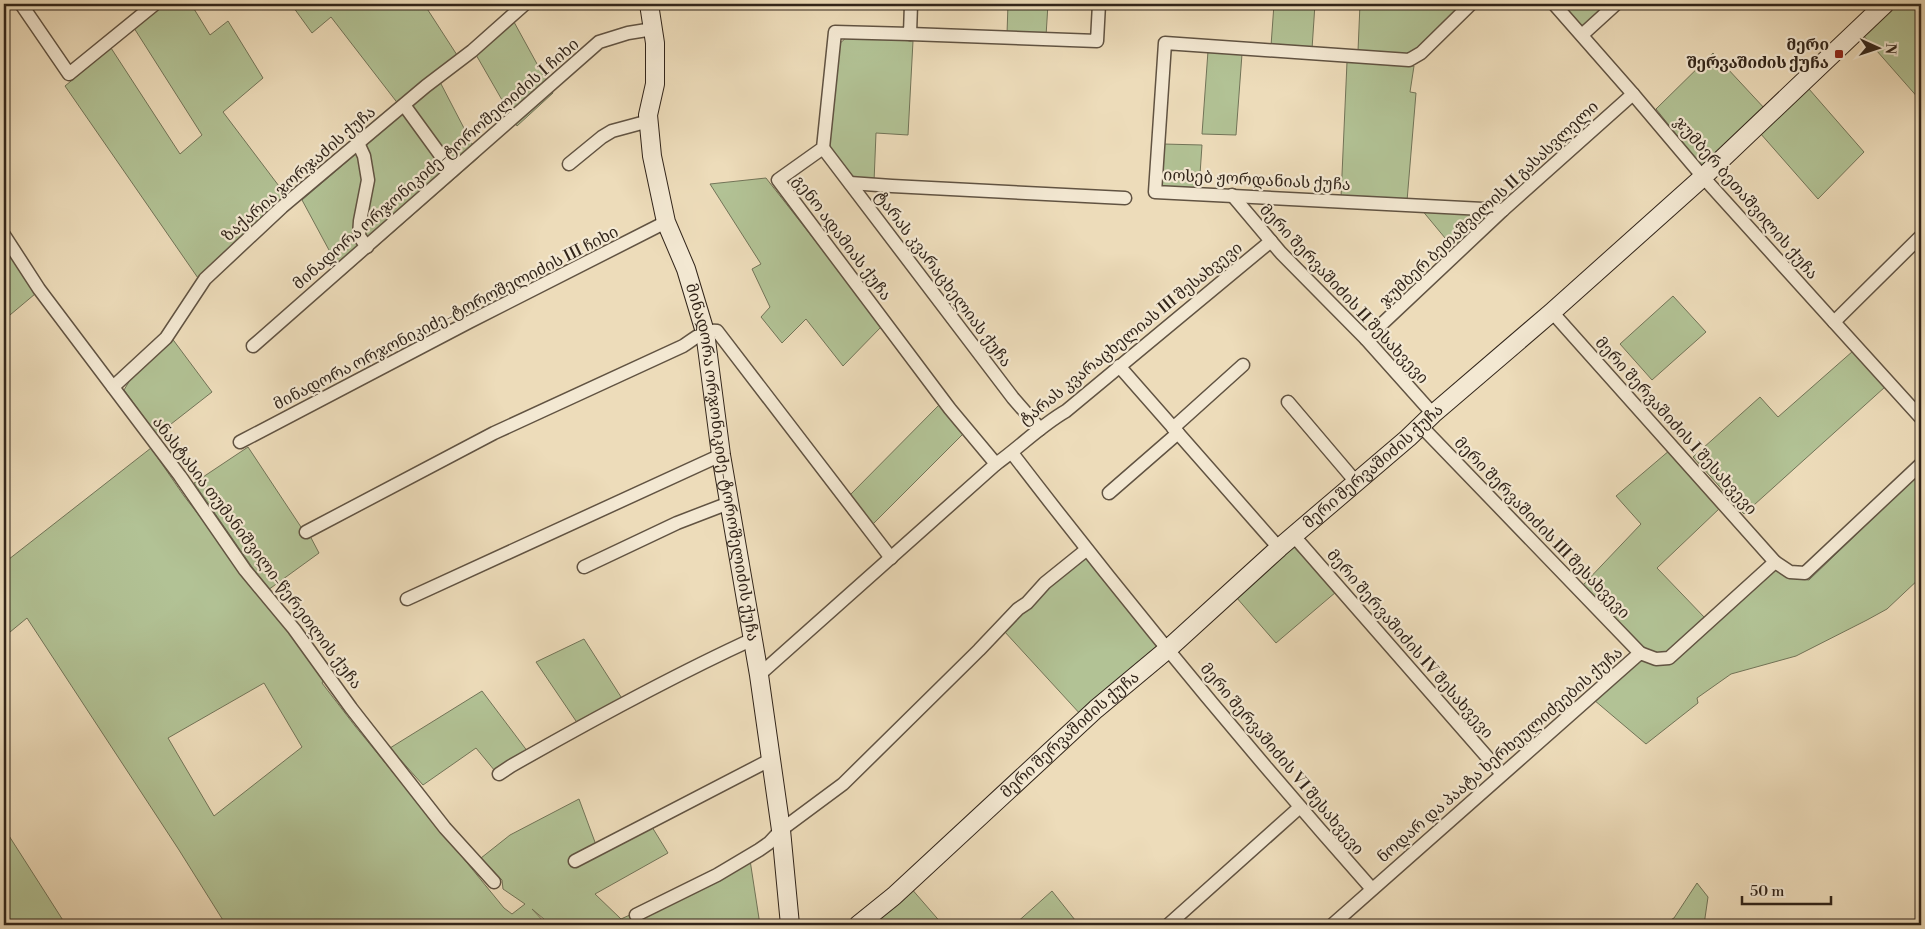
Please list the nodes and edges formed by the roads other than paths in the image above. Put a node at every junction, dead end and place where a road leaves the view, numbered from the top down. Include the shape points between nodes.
1 (21, 4) edge
2 (155, 4) edge
3 (525, 4) edge
4 (649, 4) edge
5 (912, 4) edge
6 (1099, 4) edge
7 (1471, 4) edge
8 (1554, 4) edge
9 (1616, 4) edge
10 (1885, 4) edge
11 (653, 29) junction
12 (910, 34) junction
13 (1582, 35) junction
14 (1633, 94) junction
15 (404, 105) junction
16 (649, 121) junction
17 (358, 143) junction
18 (823, 148) junction
19 (569, 164) dead end
20 (452, 172) junction
21 (1703, 177) junction
22 (850, 182) junction
23 (1232, 195) junction
24 (1125, 198) dead end
25 (1503, 210) junction
26 (666, 222) junction
27 (4, 236) edge
28 (1921, 236) edge
29 (1271, 241) junction
30 (367, 246) junction
31 (1552, 312) junction
32 (1834, 322) junction
33 (705, 332) junction
34 (1366, 338) junction
35 (253, 346) dead end
36 (1243, 365) dead end
37 (1119, 366) junction
38 (113, 387) junction
39 (1288, 402) dead end
40 (1921, 418) edge
41 (1427, 420) junction
42 (1040, 429) junction
43 (1176, 431) junction
44 (240, 442) dead end
45 (1012, 453) junction
46 (721, 456) junction
47 (996, 464) junction
48 (1921, 464) edge
49 (1356, 482) junction
50 (1109, 493) dead end
51 (729, 503) junction
52 (306, 532) dead end
53 (1293, 535) junction
54 (1278, 548) junction
55 (1086, 550) junction
56 (890, 558) junction
57 (1775, 562) junction
58 (584, 567) dead end
59 (407, 599) dead end
60 (753, 639) junction
61 (1168, 649) junction
62 (1640, 653) junction
63 (759, 676) junction
64 (770, 760) junction
65 (499, 774) dead end
66 (1502, 774) junction
67 (1300, 807) junction
68 (781, 830) junction
69 (575, 861) dead end
70 (494, 882) dead end
71 (1372, 889) junction
72 (636, 915) dead end
73 (790, 925) edge
74 (858, 925) edge
75 (1168, 925) edge
76 (1332, 925) edge

1 - 2 street via 69,74
3 - 15 street, ზაქარია ჯორჯაძის ქუჩა
4 - 11 street, მინადორა ორჯონიკიძე-ტოროშელიძის ქუჩა
5 - 12 street
6 - 12 street via 1097,41
7 - 23 street, იოსებ ჟორდანიას ქუჩა via 1421,53 1409,60 1165,43 1155,192
8 - 13 street, ჯუმბერ ბეთაშვილის ქუჩა
9 - 13 street
10 - 21 street, მერი შერვაშიძის ქუჩა
11 - 16 street, მინადორა ორჯონიკიძე-ტოროშელიძის ქუჩა via 655,84
11 - 20 street, მინადორა ორჯონიკიძე-ტოროშელიძის I ჩიხი via 599,42
12 - 18 street via 835,32
13 - 14 street, ჯუმბერ ბეთაშვილის ქუჩა
14 - 21 street, ჯუმბერ ბეთაშვილის ქუჩა
14 - 25 street, ჯუმბერ ბეთაშვილის II გასასვლელი
15 - 17 street, ზაქარია ჯორჯაძის ქუჩა
15 - 20 street
16 - 19 street via 612,131
16 - 26 street, მინადორა ორჯონიკიძე-ტოროშელიძის ქუჩა via 652,156
17 - 30 street via 368,180 359,236
17 - 38 street, ზაქარია ჯორჯაძის ქუჩა via 282,207 205,279 166,338
18 - 22 street, ტარას კვარაცხელიას ქუჩა
18 - 47 street, გენო ადამიას ქუჩა via 778,180 950,409
20 - 30 street, მინადორა ორჯონიკიძე-ტოროშელიძის I ჩიხი
21 - 31 street, მერი შერვაშიძის ქუჩა
21 - 32 street, ჯუმბერ ბეთაშვილის ქუჩა
22 - 24 street
22 - 42 street, ტარას კვარაცხელიას ქუჩა
23 - 25 street, იოსებ ჟორდანიას ქუჩა
23 - 29 street, მერი შერვაშიძის II შესახვევი
25 - 34 street, ჯუმბერ ბეთაშვილის II გასასვლელი
26 - 33 street, მინადორა ორჯონიკიძე-ტოროშელიძის ქუჩა via 686,269
26 - 44 street, მინადორა ორჯონიკიძე-ტოროშელიძის III ჩიხი
27 - 38 street, ანასტასია თუმანიშვილი-წერეთლის ქუჩა via 39,290
28 - 32 street
29 - 34 street, მერი შერვაშიძის II შესახვევი
29 - 37 street, ტარას კვარაცხელიას III შესახვევი
30 - 35 street, მინადორა ორჯონიკიძე-ტოროშელიძის I ჩიხი
31 - 41 street, მერი შერვაშიძის ქუჩა
31 - 57 street, მერი შერვაშიძის I შესახვევი
32 - 40 street
33 - 46 street, მინადორა ორჯონიკიძე-ტოროშელიძის ქუჩა
33 - 52 street via 683,346 494,433
33 - 56 street via 717,331
34 - 41 street, მერი შერვაშიძის II შესახვევი
36 - 43 street
37 - 42 street, ტარას კვარაცხელიას III შესახვევი
37 - 43 street
38 - 70 street, ანასტასია თუმანიშვილი-წერეთლის ქუჩა via 245,570 294,629 351,708 445,828
39 - 49 street
41 - 49 street, მერი შერვაშიძის ქუჩა
41 - 62 street, მერი შერვაშიძის III შესახვევი
42 - 45 street, ტარას კვარაცხელიას III შესახვევი
43 - 50 street
43 - 54 street
45 - 47 street
45 - 55 street, მერი შერვაშიძის VI შესახვევი
46 - 51 street, მინადორა ორჯონიკიძე-ტოროშელიძის ქუჩა
46 - 59 street
47 - 56 street
48 - 57 street via 1805,573 1790,572
49 - 53 street, მერი შერვაშიძის ქუჩა
51 - 58 street via 677,523
51 - 60 street, მინადორა ორჯონიკიძე-ტოროშელიძის ქუჩა
53 - 54 street, მერი შერვაშიძის ქუჩა
53 - 66 street, მერი შერვაშიძის IV შესახვევი
54 - 61 street, მერი შერვაშიძის ქუჩა
55 - 61 street, მერი შერვაშიძის VI შესახვევი
55 - 68 street via 1018,609 843,784
56 - 63 street
57 - 62 street, ნოდარ და პაატა ხერხეულიძეების ქუჩა via 1669,658 1656,659
60 - 63 street, მინადორა ორჯონიკიძე-ტოროშელიძის ქუჩა
60 - 65 street via 595,720
61 - 67 street, მერი შერვაშიძის VI შესახვევი
61 - 74 street, მერი შერვაშიძის ქუჩა via 1096,709 894,896
62 - 66 street, ნოდარ და პაატა ხერხეულიძეების ქუჩა
63 - 64 street, მინადორა ორჯონიკიძე-ტოროშელიძის ქუჩა
64 - 68 street, მინადორა ორჯონიკიძე-ტოროშელიძის ქუჩა
64 - 69 street
66 - 71 street, ნოდარ და პაატა ხერხეულიძეების ქუჩა
67 - 71 street, მერი შერვაშიძის VI შესახვევი
67 - 75 street
68 - 72 street via 769,843 717,875
68 - 73 street, მინადორა ორჯონიკიძე-ტოროშელიძის ქუჩა
71 - 76 street, ნოდარ და პაატა ხერხეულიძეების ქუჩა

